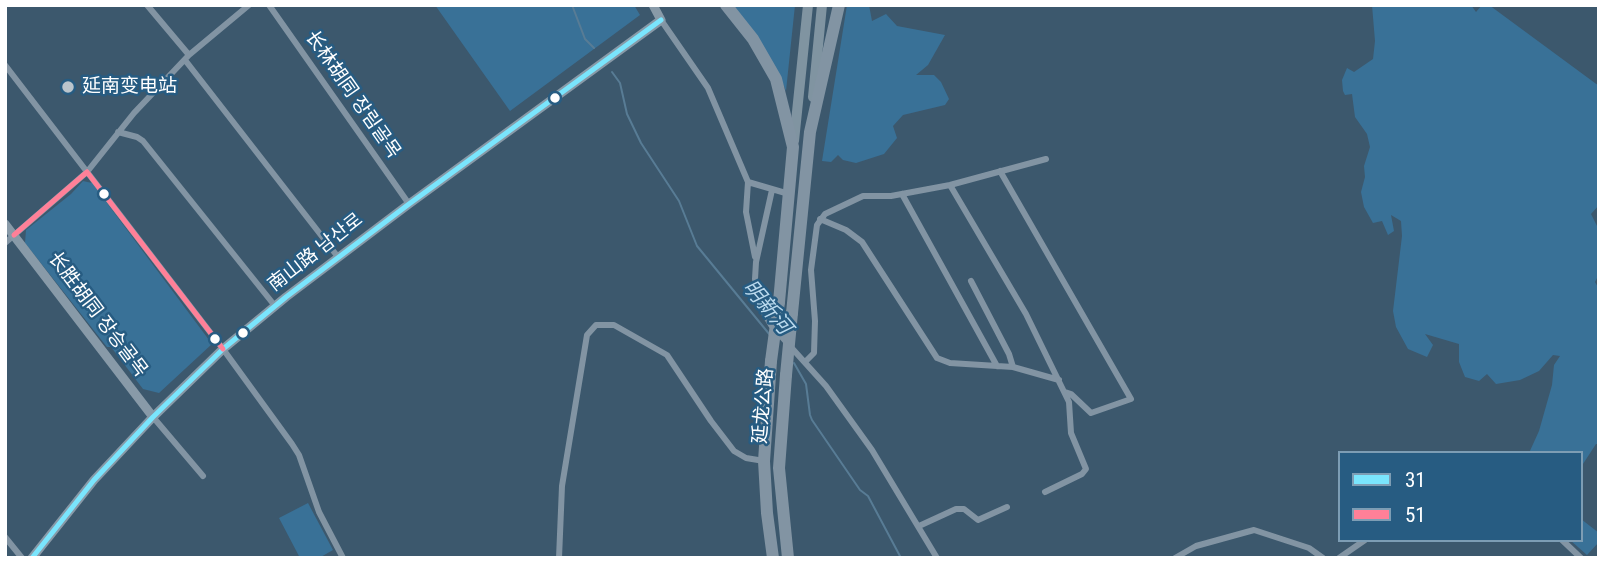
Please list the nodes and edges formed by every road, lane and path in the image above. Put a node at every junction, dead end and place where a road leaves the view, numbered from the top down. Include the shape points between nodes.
1 (147, 5) edge
2 (249, 5) edge
3 (269, 5) edge
4 (653, 5) edge
5 (726, 5) edge
6 (808, 5) edge
7 (822, 5) edge
8 (839, 5) edge
9 (661, 20) junction
10 (187, 57) junction
11 (5, 65) edge
12 (118, 132) junction
13 (810, 132) junction
14 (793, 147) junction
15 (1046, 159) dead end
16 (1000, 171) junction
17 (87, 172) junction
18 (748, 182) junction
19 (950, 185) junction
20 (772, 190) junction
21 (789, 194) junction
22 (902, 194) junction
23 (409, 204) junction
24 (820, 219) junction
25 (5, 224) edge
26 (14, 235) junction
27 (5, 243) edge
28 (338, 257) junction
29 (756, 262) junction
30 (796, 268) junction
31 (811, 270) junction
32 (971, 281) dead end
33 (275, 306) junction
34 (223, 349) junction
35 (805, 362) junction
36 (996, 366) junction
37 (1013, 367) junction
38 (1059, 380) junction
39 (1065, 392) junction
40 (153, 417) junction
41 (764, 460) junction
42 (203, 476) dead end
43 (1045, 492) dead end
44 (1007, 507) dead end
45 (919, 526) junction
46 (5, 537) edge
47 (1362, 542) edge
48 (1564, 542) edge
49 (22, 558) edge
50 (32, 558) edge
51 (343, 558) edge
52 (559, 558) edge
53 (773, 558) edge
54 (788, 558) edge
55 (937, 558) edge
56 (1175, 558) edge
57 (1323, 558) edge
58 (1339, 558) edge
59 (1581, 558) edge

1 - 10 street
2 - 10 street
3 - 23 street, 长林胡同 장림골목
4 - 9 street
5 - 14 highway, 延龙公路 via 776,79
6 - 14 main road
7 - 13 main road
8 - 13 highway, 延龙公路
9 - 18 street via 708,88
9 - 23 street, 南山路 남산로
10 - 12 street
10 - 28 street
11 - 17 street
12 - 17 street
12 - 33 street via 143,141
13 - 30 highway, 延龙公路
14 - 21 highway, 延龙公路
15 - 16 street
16 - 19 street
16 - 39 street via 1131,399 1090,413
17 - 26 street
17 - 34 street
18 - 20 street
18 - 29 street via 746,212
19 - 22 street
19 - 38 street
20 - 21 street
20 - 29 street
21 - 41 highway, 延龙公路, bridge
22 - 24 street via 863,196
22 - 36 street
23 - 28 street, 南山路 남산로
24 - 31 street
24 - 36 street via 862,242 937,358
25 - 26 street, 长胜胡同 장승골목
26 - 27 street
26 - 40 street, 长胜胡同 장승골목
28 - 33 street, 南山路 남산로
29 - 35 street via 755,279 765,318
30 - 31 street
30 - 54 highway, 延龙公路, bridge via 779,467
31 - 35 street via 815,342 811,358
32 - 37 street
33 - 34 street, 南山路 남산로
34 - 40 street, 南山路 남산로
34 - 51 street via 299,455 318,512
35 - 45 street via 873,450
36 - 37 street
37 - 38 street
38 - 39 street
39 - 43 street via 1071,433 1086,469
40 - 42 street
40 - 50 street, 南山路 남산로 via 94,480
41 - 52 street via 734,451 667,355 614,325 596,325 587,335 562,486
41 - 53 highway, 延龙公路
44 - 45 street via 978,520 964,509 956,509
45 - 55 street
46 - 49 street
47 - 58 street
48 - 59 street
56 - 57 street via 1196,546 1254,530 1309,548

